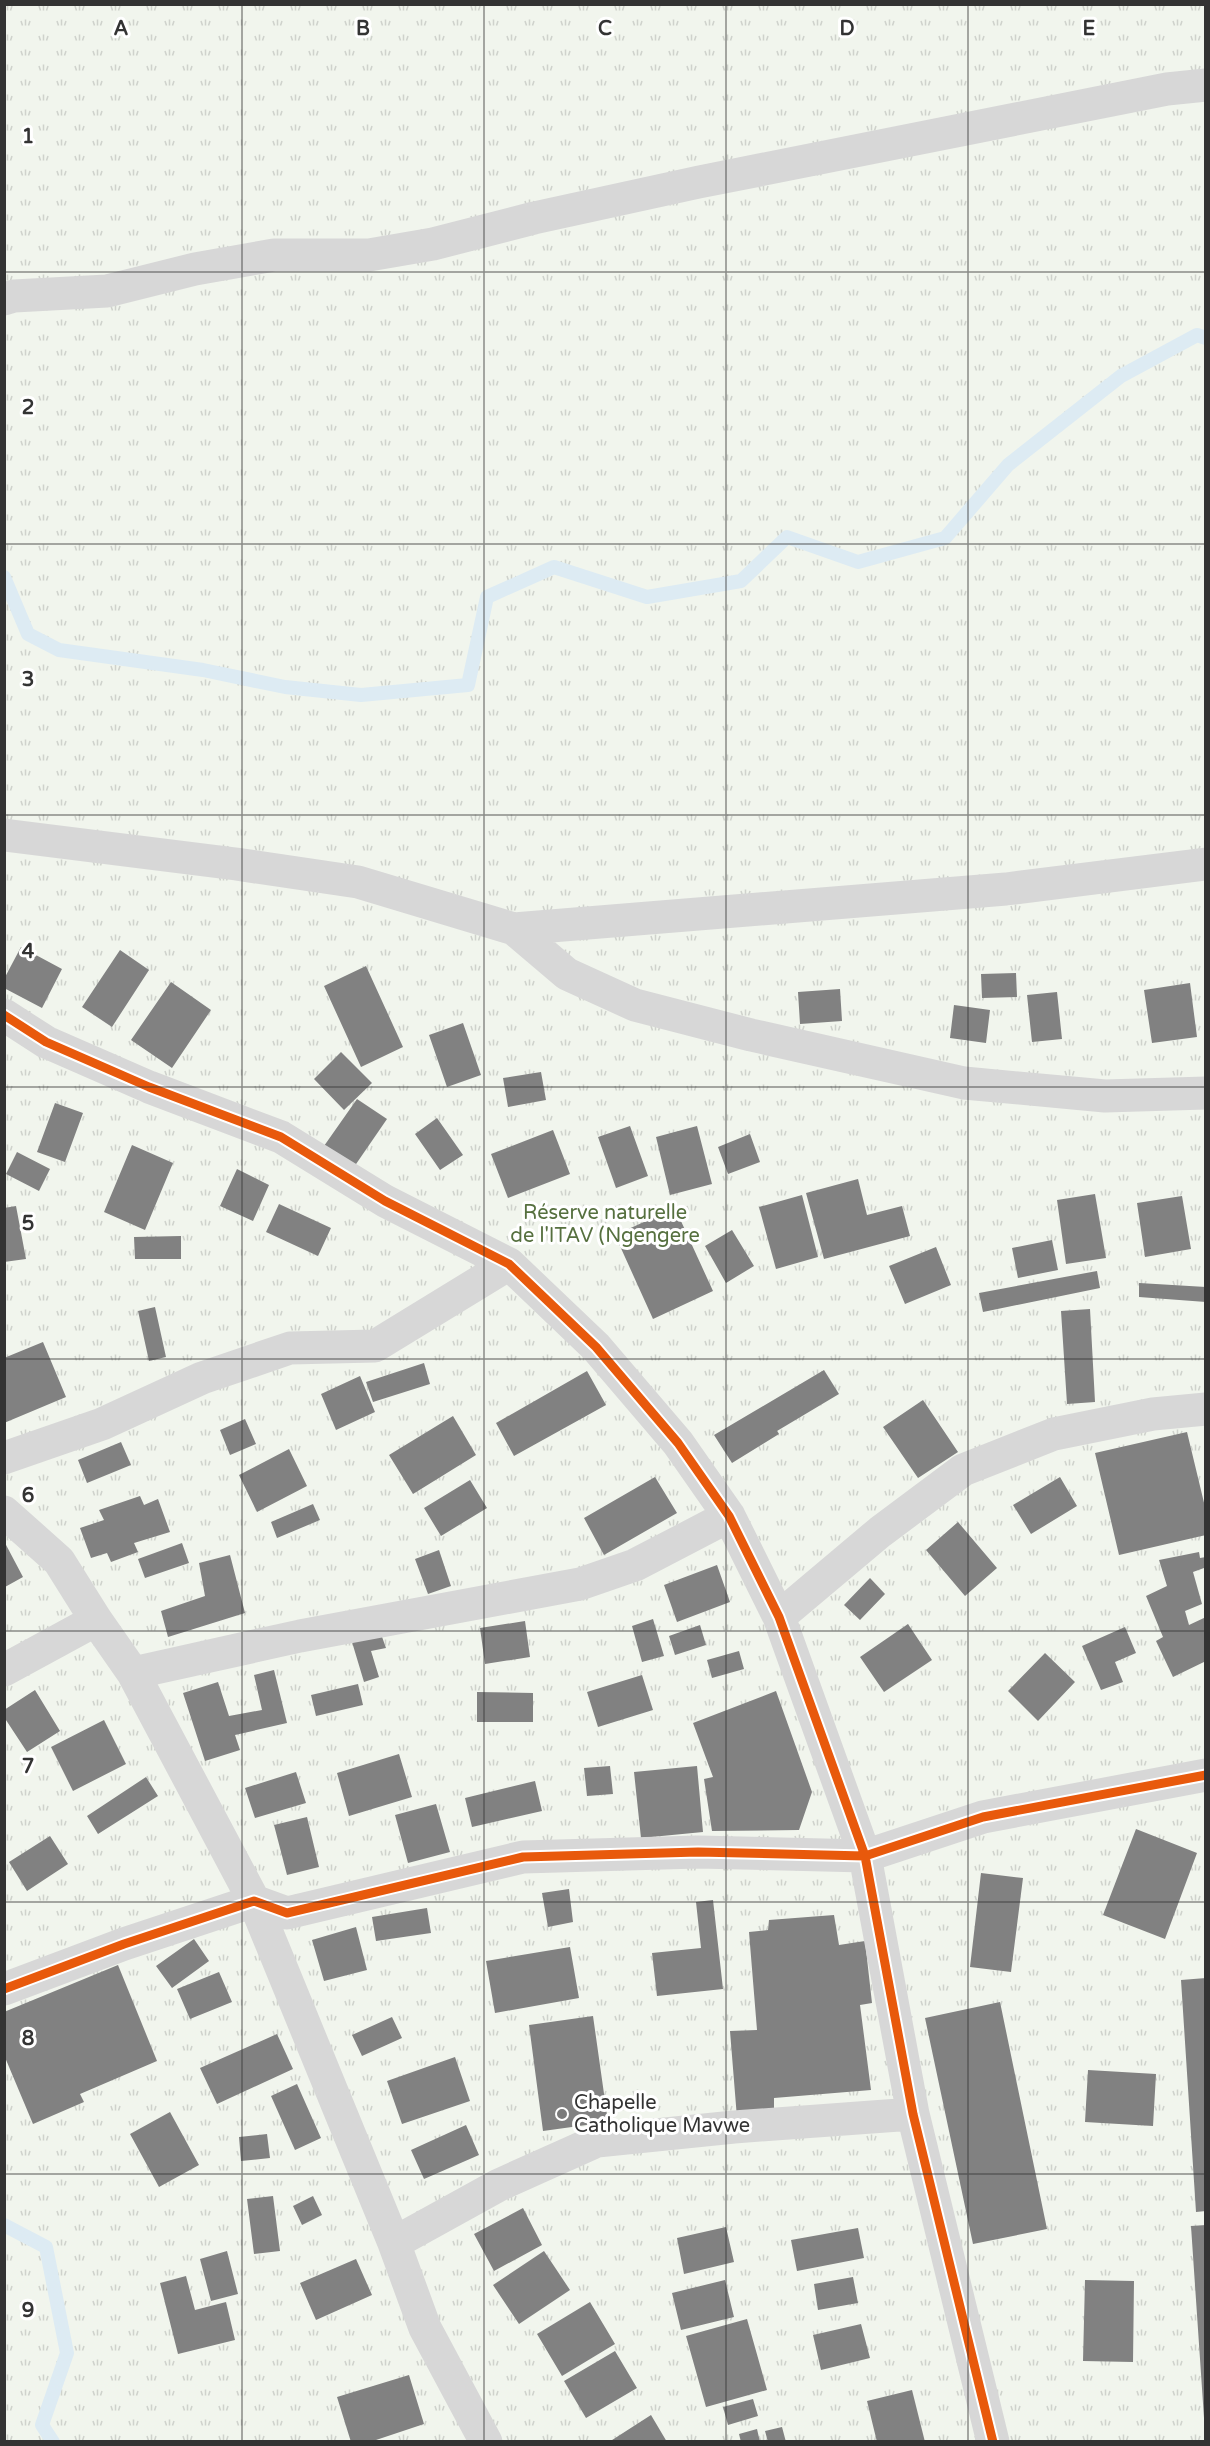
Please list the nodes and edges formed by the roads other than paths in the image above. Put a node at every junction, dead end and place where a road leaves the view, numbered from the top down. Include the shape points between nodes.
1 (1206, 85) edge
2 (4, 299) edge
3 (4, 835) edge
4 (1206, 864) edge
5 (514, 929) junction
6 (4, 1015) edge
7 (1206, 1093) edge
8 (509, 1264) junction
9 (1206, 1409) edge
10 (4, 1458) edge
11 (4, 1512) edge
12 (729, 1516) junction
13 (779, 1617) junction
14 (96, 1620) junction
15 (4, 1670) edge
16 (133, 1673) junction
17 (1206, 1775) edge
18 (865, 1856) junction
19 (254, 1901) junction
20 (4, 1989) edge
21 (912, 2114) junction
22 (394, 2243) junction
23 (483, 2441) edge
24 (993, 2442) edge

1 - 2 street via 1167,89 699,182 433,244 369,255 274,255 195,268 107,291
3 - 5 street via 358,882
4 - 5 street via 1006,889
5 - 7 street via 567,974 626,1001 751,1035 964,1083 1105,1096
6 - 8 street via 66,1051 281,1137 385,1201
8 - 10 street via 375,1346 290,1348 202,1378 102,1424
8 - 12 street via 596,1347 678,1443
9 - 13 street via 1153,1414 1054,1434 963,1470 880,1532
11 - 14 street via 59,1561
12 - 13 street
12 - 16 street via 635,1565 580,1584 300,1636
13 - 18 street
14 - 15 street
14 - 16 street
16 - 19 street
17 - 18 street via 983,1817
18 - 19 street via 698,1852 523,1857 287,1914
18 - 21 street
19 - 20 street
19 - 22 street
21 - 22 street via 597,2141 499,2185
21 - 24 street
22 - 23 street via 425,2328

